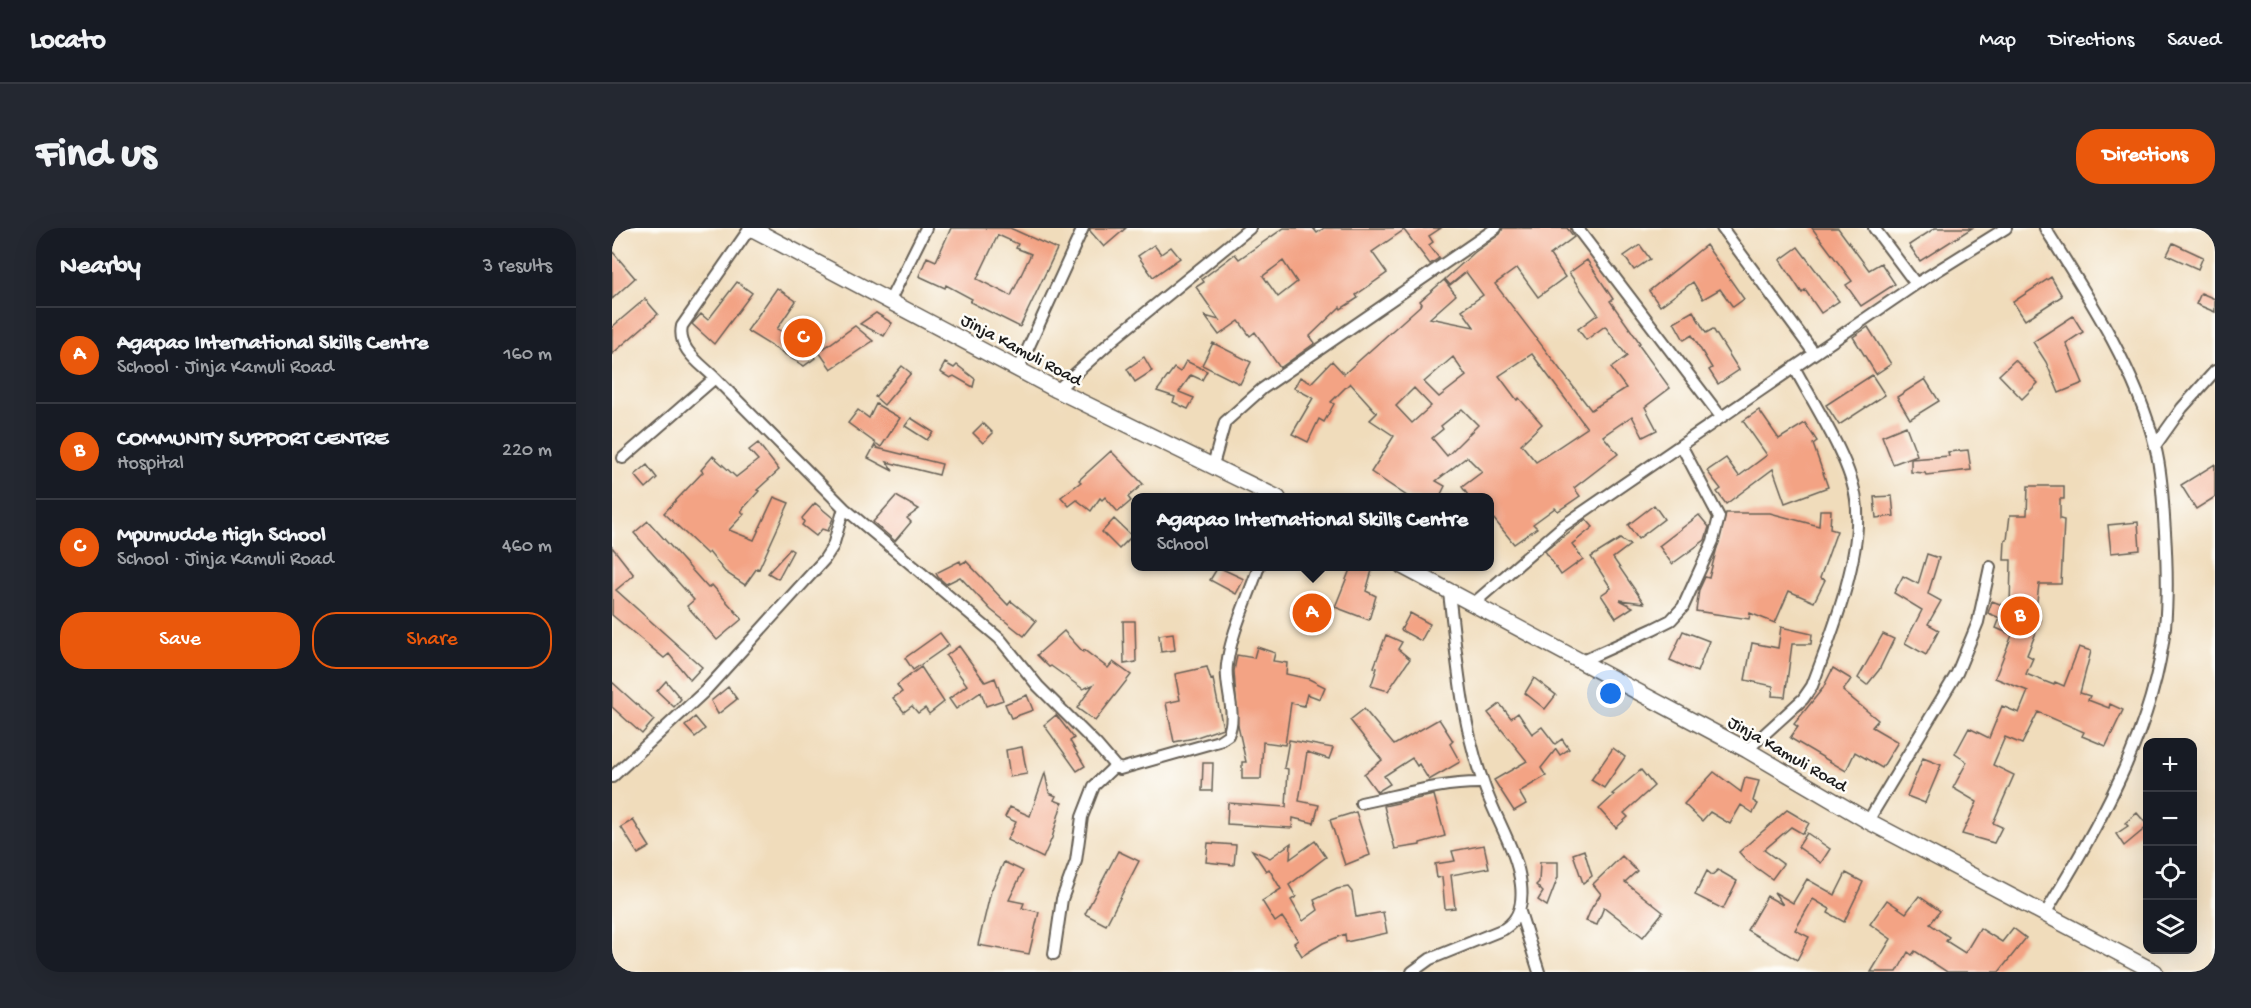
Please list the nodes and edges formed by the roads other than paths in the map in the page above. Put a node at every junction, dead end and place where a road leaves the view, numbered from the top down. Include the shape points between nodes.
1 (751, 228) edge
2 (926, 228) edge
3 (1083, 228) edge
4 (1250, 228) edge
5 (1496, 228) edge
6 (1576, 228) edge
7 (1722, 228) edge
8 (1874, 228) edge
9 (2006, 228) edge
10 (2045, 228) edge
11 (1916, 284) junction
12 (890, 302) junction
13 (1814, 353) junction
14 (1794, 367) junction
15 (1019, 369) junction
16 (2215, 371) edge
17 (715, 378) junction
18 (1057, 390) junction
19 (1721, 417) junction
20 (1681, 446) junction
21 (2155, 446) junction
22 (623, 458) dead end
23 (1214, 465) junction
24 (1268, 493) edge
25 (844, 508) junction
26 (1989, 567) dead end
27 (1258, 571) edge
28 (1409, 571) edge
29 (1449, 593) junction
30 (1474, 603) junction
31 (1582, 661) junction
32 (1747, 750) junction
33 (1115, 766) junction
34 (612, 777) edge
35 (1483, 783) junction
36 (1361, 803) dead end
37 (1868, 821) junction
38 (1520, 912) junction
39 (2045, 914) junction
40 (1054, 954) dead end
41 (1412, 972) edge
42 (1539, 972) edge
43 (2155, 972) edge

1 - 12 main road, Jinja Kamuli Road
1 - 17 street via 682,326 682,345
2 - 12 street
3 - 15 street
4 - 18 street via 1116,336
5 - 23 street via 1262,389 1226,422
6 - 19 street
7 - 13 street
8 - 11 street
9 - 11 street
10 - 21 street via 2112,340
11 - 13 street
12 - 15 main road, Jinja Kamuli Road
13 - 14 street
14 - 19 street
14 - 32 street via 1851,479 1857,519 1848,577 1812,686
15 - 18 main road, Jinja Kamuli Road
16 - 21 street
17 - 22 street
17 - 25 street
18 - 23 main road, Jinja Kamuli Road
19 - 20 street
20 - 30 street via 1564,525
20 - 31 street via 1719,517 1713,541 1683,607 1671,620
21 - 39 street via 2167,569 2164,628 2152,689 2127,761 2094,832
23 - 24 main road, Jinja Kamuli Road
25 - 33 street via 1000,639 1038,686
25 - 34 street via 833,546 824,561 705,691
26 - 37 street via 1978,622 1957,673
27 - 33 street via 1230,646 1226,670 1232,718 1228,735 1128,768
28 - 29 main road, Jinja Kamuli Road
29 - 30 main road, Jinja Kamuli Road
29 - 35 street via 1466,721
30 - 31 main road, Jinja Kamuli Road
31 - 32 main road, Jinja Kamuli Road
32 - 37 main road, Jinja Kamuli Road
33 - 40 street via 1094,786 1082,817 1077,861 1062,899
35 - 36 street via 1451,783
35 - 38 street via 1516,860
37 - 39 main road, Jinja Kamuli Road
38 - 41 street via 1504,929 1430,959
38 - 42 street
39 - 43 main road, Jinja Kamuli Road

